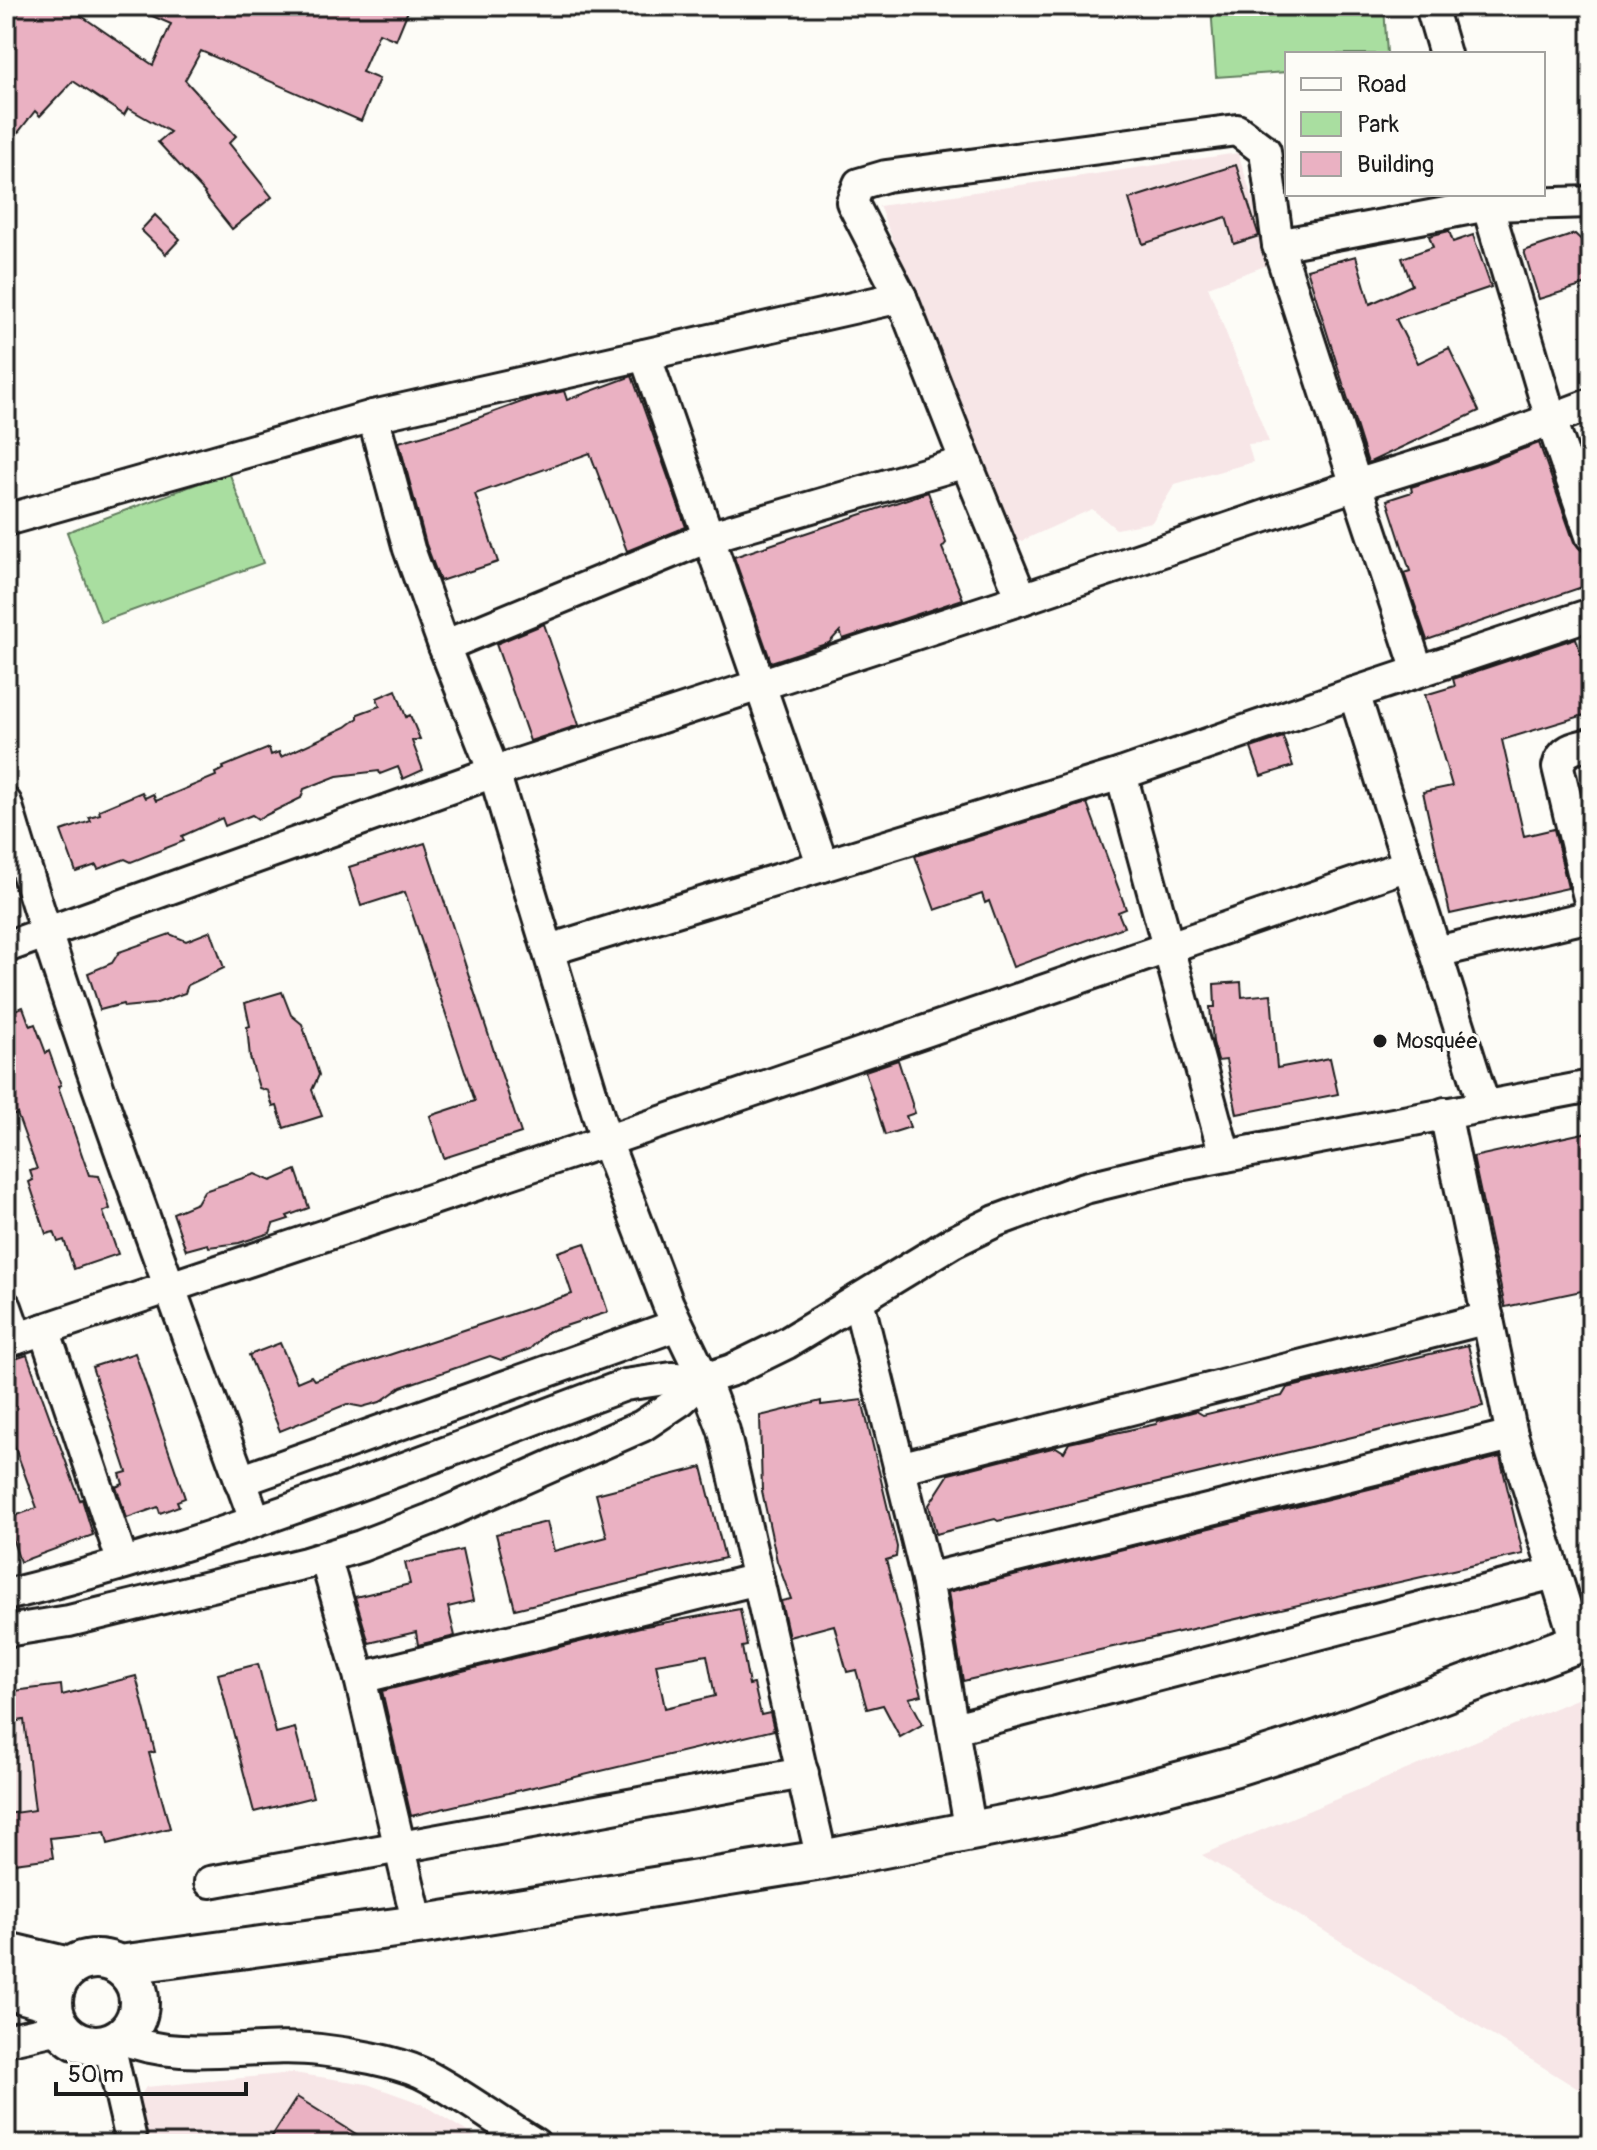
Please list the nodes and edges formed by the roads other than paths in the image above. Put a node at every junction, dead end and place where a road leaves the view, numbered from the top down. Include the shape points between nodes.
1 (1431, 6) edge
2 (1444, 52) edge
3 (1486, 200) edge
4 (1591, 202) edge
5 (1278, 245) junction
6 (901, 297) junction
7 (645, 355) junction
8 (1591, 404) edge
9 (373, 416) junction
10 (1551, 419) junction
11 (966, 462) junction
12 (1356, 485) junction
13 (6, 520) edge
14 (1591, 536) edge
15 (708, 537) junction
16 (1022, 599) junction
17 (1591, 614) edge
18 (444, 646) junction
19 (1418, 671) junction
20 (759, 686) junction
21 (1354, 693) junction
22 (1591, 744) edge
23 (494, 772) junction
24 (1121, 774) junction
25 (6, 803) edge
26 (1408, 865) junction
27 (823, 866) junction
28 (1591, 906) edge
29 (1591, 916) edge
30 (44, 933) junction
31 (6, 947) edge
32 (1169, 948) junction
33 (549, 950) junction
34 (1436, 952) junction
35 (1591, 1086) edge
36 (1484, 1105) junction
37 (1445, 1113) junction
38 (606, 1141) junction
39 (1225, 1156) junction
40 (169, 1289) junction
41 (858, 1300) junction
42 (6, 1307) edge
43 (1488, 1318) junction
44 (677, 1325) junction
45 (23, 1336) edge
46 (704, 1379) junction
47 (1512, 1435) junction
48 (899, 1468) junction
49 (240, 1481) junction
50 (255, 1520) junction
51 (325, 1557) junction
52 (123, 1563) junction
53 (1554, 1573) junction
54 (758, 1579) junction
55 (927, 1579) junction
56 (6, 1595) edge
57 (6, 1631) edge
58 (1584, 1641) edge
59 (360, 1678) junction
60 (954, 1728) junction
61 (803, 1773) junction
62 (971, 1833) junction
63 (400, 1848) junction
64 (822, 1860) junction
65 (210, 1882) dead end
66 (418, 1925) junction
67 (6, 1952) edge
68 (186, 1958) junction
69 (119, 1965) junction
70 (69, 1967) junction
71 (6, 1989) edge
72 (139, 2002) junction
73 (56, 2015) junction
74 (6, 2040) edge
75 (115, 2041) junction
76 (132, 2144) edge
77 (535, 2144) edge

1 - 2 street
3 - 4 street
3 - 5 street
3 - 10 street
5 - 6 street via 1265,151 1237,130 886,176 859,184 852,202
5 - 12 street
6 - 7 street
6 - 11 street
7 - 9 street
7 - 15 street
8 - 10 street
9 - 13 street
9 - 18 street via 409,549
10 - 12 street
10 - 14 street
11 - 15 street
11 - 16 street
12 - 16 street
12 - 19 street
15 - 18 street
15 - 20 street
16 - 20 street
17 - 19 street
18 - 23 street
19 - 21 street
20 - 23 street
20 - 27 street
21 - 24 street
21 - 26 street
22 - 28 street via 1568,750 1558,767
23 - 30 street
23 - 33 street
24 - 27 street
24 - 32 street
25 - 30 street
26 - 32 street
26 - 34 street
27 - 33 street
29 - 34 street
30 - 31 street
30 - 40 street
32 - 38 street
32 - 39 street
33 - 38 street
34 - 36 street
35 - 36 street
36 - 37 street
37 - 39 street
37 - 43 street
38 - 40 street
38 - 44 street
39 - 41 street via 1132,1175 1040,1203 953,1242
40 - 45 street
40 - 49 street
41 - 46 street via 760,1357
41 - 48 street
42 - 45 street
43 - 47 street
43 - 48 street
44 - 46 street
44 - 49 street
45 - 52 street
46 - 50 street via 625,1385
46 - 51 street via 642,1426 408,1528
46 - 54 street via 732,1459
47 - 53 street
47 - 55 street
48 - 55 street
49 - 50 street
50 - 52 street
51 - 57 street via 69,1621
51 - 59 street
52 - 56 street
53 - 58 street
53 - 60 street
54 - 59 street
54 - 61 street
55 - 60 street
58 - 62 main road via 1233,1767
59 - 63 street
60 - 62 street
61 - 63 street
61 - 64 street
62 - 64 main road
63 - 65 street
63 - 66 street
64 - 66 main road
66 - 68 main road
67 - 70 main road
68 - 69 main road
68 - 72 main road
69 - 70 main road via 93,1959
69 - 72 main road via 134,1981
70 - 73 main road via 54,1989
71 - 73 main road
72 - 75 main road via 131,2028
73 - 74 street
73 - 75 main road via 70,2038 82,2043
75 - 76 street
75 - 77 street via 161,2050 282,2048 364,2057 419,2072

